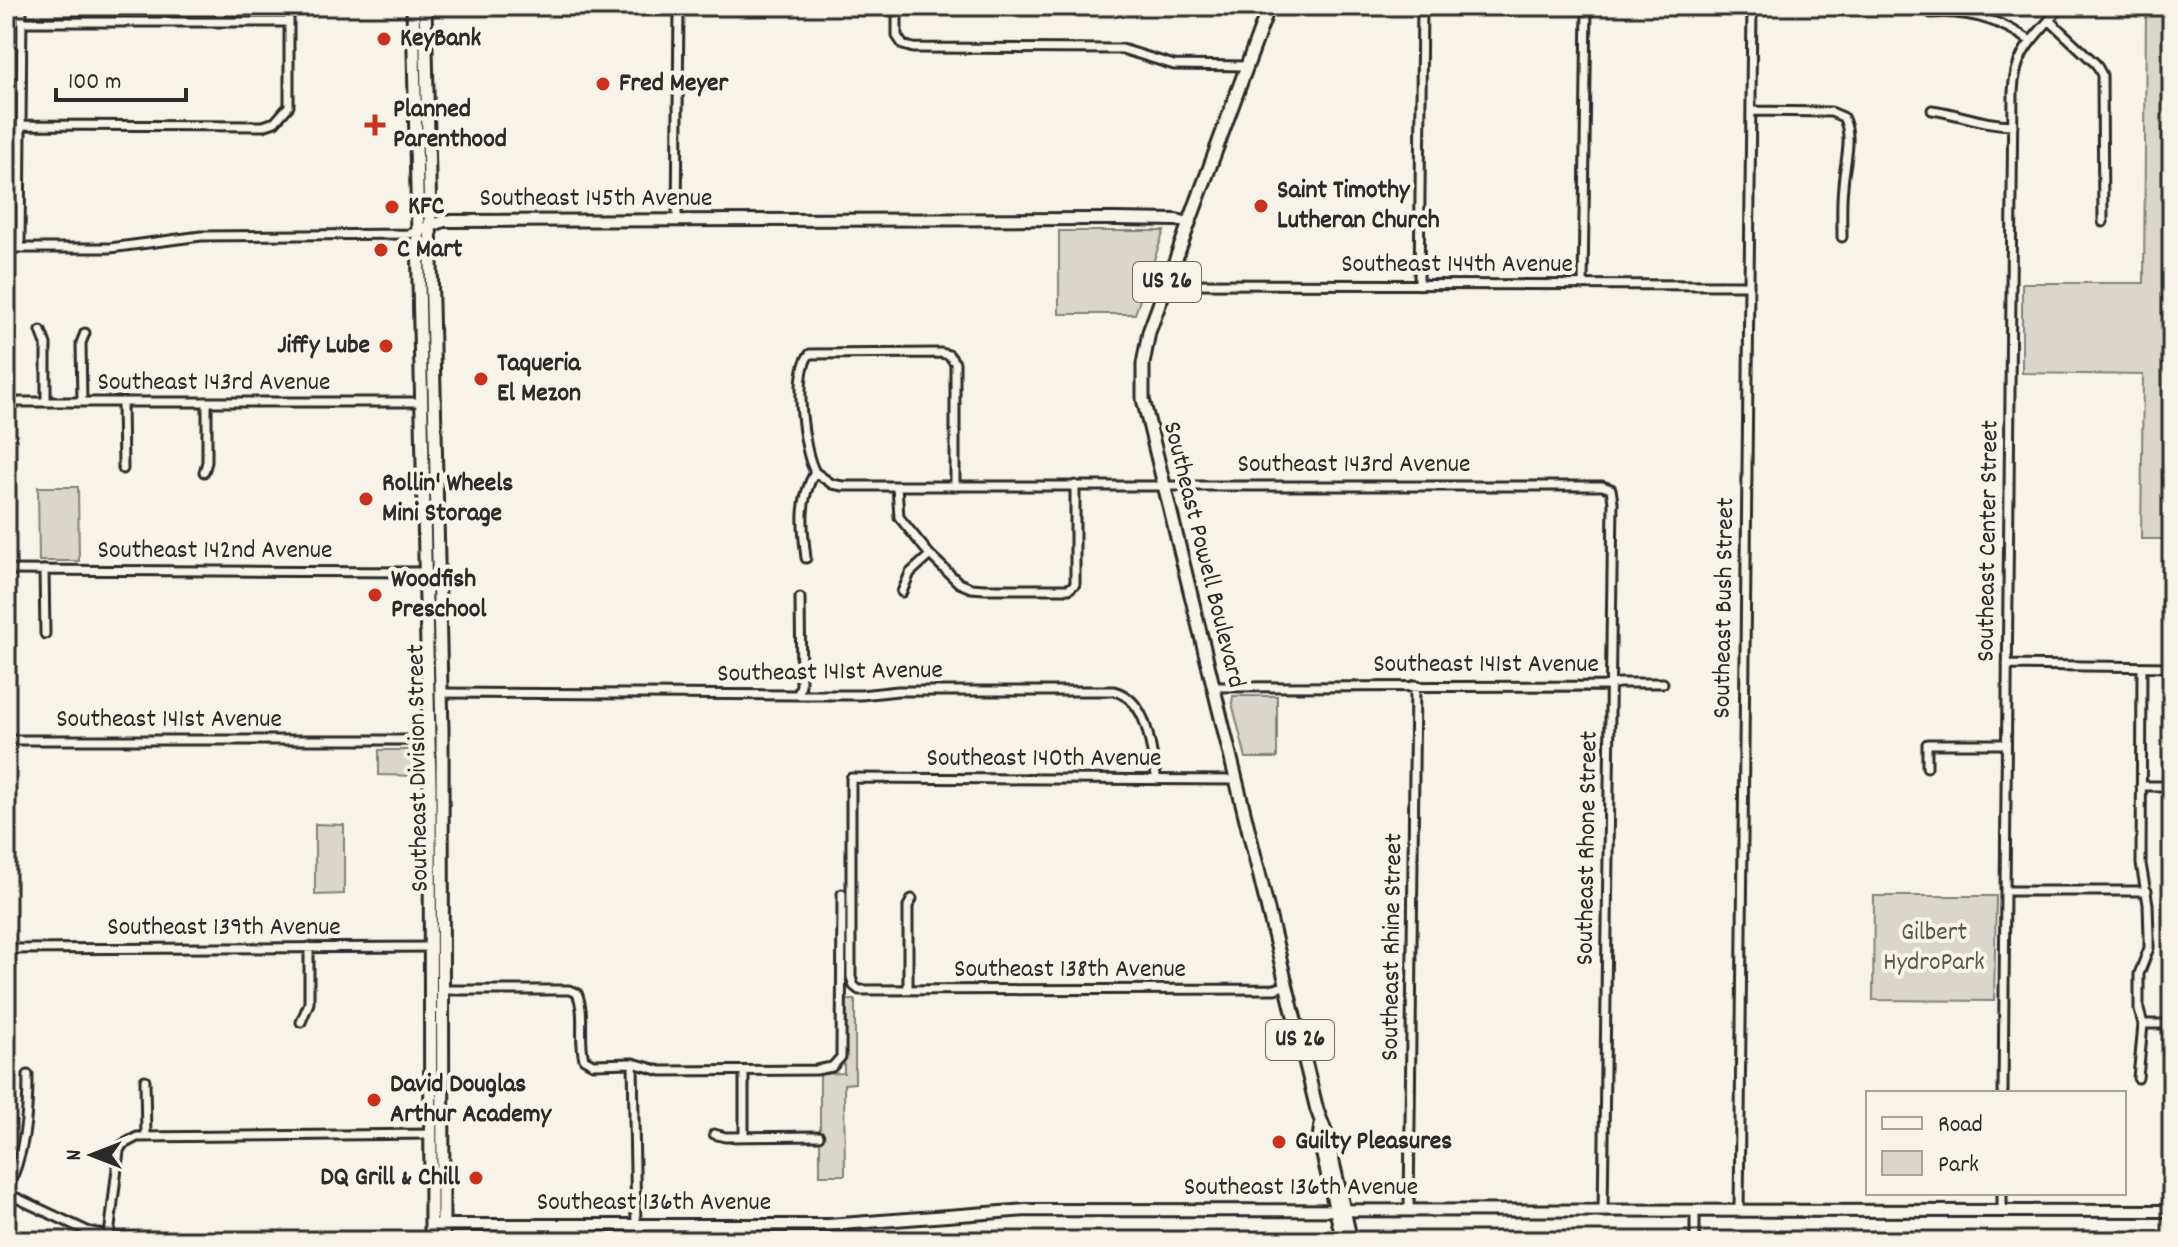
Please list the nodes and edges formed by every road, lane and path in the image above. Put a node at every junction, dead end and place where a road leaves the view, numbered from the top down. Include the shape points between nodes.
1 (22, 6) edge
2 (289, 6) edge
3 (413, 6) edge
4 (425, 6) edge
5 (679, 6) edge
6 (897, 6) edge
7 (1269, 6) edge
8 (1422, 6) edge
9 (1587, 6) edge
10 (1752, 6) edge
11 (2061, 6) edge
12 (1931, 13) dead end
13 (2049, 20) junction
14 (22, 22) junction
15 (289, 22) junction
16 (2029, 40) junction
17 (1247, 66) junction
18 (1932, 110) dead end
19 (1751, 111) junction
20 (22, 125) junction
21 (2013, 125) junction
22 (677, 221) junction
23 (2103, 222) dead end
24 (1189, 223) junction
25 (430, 226) junction
26 (417, 231) junction
27 (1842, 237) dead end
28 (6, 248) edge
29 (20, 248) junction
30 (1166, 284) junction
31 (1419, 285) junction
32 (1583, 285) junction
33 (1749, 285) junction
34 (41, 331) dead end
35 (85, 333) dead end
36 (46, 401) junction
37 (6, 402) edge
38 (82, 402) junction
39 (422, 402) junction
40 (122, 403) junction
41 (207, 403) junction
42 (435, 443) junction
43 (123, 469) dead end
44 (204, 472) dead end
45 (815, 472) junction
46 (1162, 484) junction
47 (955, 485) junction
48 (1075, 485) junction
49 (897, 486) junction
50 (1608, 487) joint
51 (930, 555) junction
52 (806, 558) dead end
53 (6, 570) edge
54 (44, 570) junction
55 (424, 572) junction
56 (902, 592) dead end
57 (800, 598) dead end
58 (45, 634) dead end
59 (2007, 665) junction
60 (2142, 667) junction
61 (2172, 667) edge
62 (1663, 683) dead end
63 (1610, 684) junction
64 (1415, 685) junction
65 (1213, 687) junction
66 (427, 690) junction
67 (441, 693) junction
68 (798, 695) junction
69 (6, 740) edge
70 (429, 740) junction
71 (2006, 744) junction
72 (1927, 767) dead end
73 (1157, 780) junction
74 (1236, 780) junction
75 (442, 782) junction
76 (2141, 786) junction
77 (2172, 786) edge
78 (2005, 891) junction
79 (2147, 891) junction
80 (842, 894) dead end
81 (912, 899) dead end
82 (309, 947) junction
83 (437, 948) junction
84 (6, 949) edge
85 (1287, 985) junction
86 (854, 986) joint
87 (443, 990) junction
88 (908, 990) junction
89 (301, 1022) dead end
90 (2143, 1024) junction
91 (2172, 1024) edge
92 (633, 1063) junction
93 (744, 1071) junction
94 (28, 1075) dead end
95 (2138, 1078) dead end
96 (145, 1080) dead end
97 (2003, 1091) edge
98 (431, 1134) junction
99 (714, 1134) dead end
100 (146, 1136) junction
101 (819, 1136) dead end
102 (744, 1137) junction
103 (6, 1193) edge
104 (2002, 1195) edge
105 (1340, 1210) junction
106 (1409, 1210) junction
107 (1695, 1210) junction
108 (1603, 1211) junction
109 (1739, 1211) junction
110 (2002, 1211) junction
111 (2172, 1211) edge
112 (437, 1225) junction
113 (636, 1225) junction
114 (109, 1236) junction
115 (165, 1241) edge
116 (431, 1241) edge
117 (443, 1241) edge
118 (1343, 1241) edge
119 (1351, 1241) edge
120 (1695, 1241) edge

1 - 14 street
2 - 15 street
3 - 26 main road, Southeast Division Street
4 - 25 main road, Southeast Division Street
5 - 22 street
6 - 17 street via 897,36 913,48 1122,49 1174,65
7 - 17 main road, Southeast Powell Boulevard / US 26
8 - 31 street
9 - 32 street
10 - 19 street, Southeast Bush Street
11 - 13 street, Southeast Center Street
12 - 16 street via 1955,11 1987,19
13 - 16 street, Southeast Center Street
13 - 23 street via 2102,75
14 - 15 street
14 - 20 street
15 - 20 street via 289,106 275,122
16 - 21 street, Southeast Center Street via 2014,75
17 - 24 main road, Southeast Powell Boulevard / US 26
18 - 21 street
19 - 27 street via 1831,112 1843,117 1847,128
19 - 33 street, Southeast Bush Street
20 - 29 street
21 - 59 street, Southeast Center Street
22 - 24 street, Southeast 145th Avenue
22 - 25 street, Southeast 145th Avenue via 444,221
24 - 30 main road, Southeast Powell Boulevard / US 26
25 - 26 street, Southeast 145th Avenue
25 - 42 main road, Southeast Division Street
26 - 29 street, Southeast 145th Avenue via 201,236 110,248
26 - 39 main road, Southeast Division Street
28 - 29 street, Southeast 145th Avenue
30 - 31 street, Southeast 144th Avenue
30 - 46 main road, Southeast Powell Boulevard / US 26 via 1149,332 1143,373 1146,416
31 - 32 street, Southeast 144th Avenue
32 - 33 street, Southeast 144th Avenue
33 - 109 street, Southeast Bush Street
34 - 36 street via 46,344
35 - 38 street
36 - 37 street, Southeast 143rd Avenue
36 - 38 street, Southeast 143rd Avenue
38 - 40 street, Southeast 143rd Avenue
39 - 41 street, Southeast 143rd Avenue
39 - 42 main road
39 - 55 main road, Southeast Division Street
40 - 41 street, Southeast 143rd Avenue
40 - 43 street
41 - 44 street
42 - 67 main road, Southeast Division Street
45 - 47 street via 805,451 801,376 810,354 941,353 955,363
45 - 49 street, Southeast 143rd Avenue via 843,486
45 - 52 street via 802,503
46 - 48 street, Southeast 143rd Avenue
46 - 50 street, Southeast 143rd Avenue
46 - 65 main road, Southeast Powell Boulevard / US 26
47 - 48 street, Southeast 143rd Avenue
47 - 49 street, Southeast 143rd Avenue
48 - 51 street via 1075,584 1069,589 971,588
49 - 51 street via 899,517
50 - 63 street, Southeast Rhone Street via 1613,502
51 - 56 street via 910,573
53 - 54 street, Southeast 142nd Avenue
54 - 55 street, Southeast 142nd Avenue
54 - 58 street
55 - 66 main road, Southeast Division Street
57 - 68 street
59 - 60 street
59 - 71 street, Southeast Center Street
60 - 61 street
60 - 76 street
62 - 63 street, Southeast 141st Avenue
63 - 64 street, Southeast 141st Avenue
63 - 108 street, Southeast Rhone Street
64 - 65 street, Southeast 141st Avenue
64 - 106 street, Southeast Rhine Street
65 - 74 main road, Southeast Powell Boulevard / US 26
66 - 67 main road
66 - 70 main road, Southeast Division Street
67 - 68 street, Southeast 141st Avenue
67 - 75 main road, Southeast Division Street
68 - 73 street, Southeast 141st Avenue via 1114,691 1142,712
69 - 70 street, Southeast 141st Avenue
70 - 75 main road via 435,742
70 - 83 main road, Southeast Division Street
71 - 72 street via 1927,744
71 - 78 street, Southeast Center Street
73 - 74 street, Southeast 140th Avenue
73 - 86 street, Southeast 140th Avenue via 851,778
74 - 85 main road, Southeast Powell Boulevard / US 26
75 - 83 main road, Southeast Division Street
76 - 77 street
76 - 79 street via 2141,864
78 - 79 street
78 - 97 street, Southeast Center Street
79 - 90 street via 2149,948 2139,974
80 - 93 street via 838,1063 816,1070
81 - 88 street
82 - 83 street, Southeast 139th Avenue
82 - 84 street, Southeast 139th Avenue
82 - 89 street via 309,1006
83 - 87 main road, Southeast Division Street
83 - 98 main road, Southeast Division Street
85 - 88 street, Southeast 138th Avenue
85 - 105 main road, Southeast Powell Boulevard / US 26 via 1327,1136
86 - 88 street, Southeast 138th Avenue
87 - 92 street via 577,993 584,1059 593,1064
87 - 112 main road, Southeast Division Street
90 - 91 street
90 - 95 street
92 - 93 street via 661,1071
92 - 113 street
93 - 102 street
94 - 103 street via 24,1142
96 - 100 street
98 - 100 street
98 - 112 main road, Southeast Division Street
99 - 102 street
100 - 114 street via 129,1140 119,1151
101 - 102 street
103 - 114 street
104 - 110 street
105 - 106 street, Southeast 136th Avenue
105 - 113 street, Southeast 136th Avenue via 998,1210 840,1225
105 - 118 main road, Southeast Powell Boulevard / US 26
105 - 119 main road, Southeast Powell Boulevard / US 26
106 - 108 street, Southeast 136th Avenue
107 - 108 street, Southeast 136th Avenue
107 - 109 street, Southeast 136th Avenue
107 - 120 street
109 - 110 street, Southeast 136th Avenue
110 - 111 street, Southeast 136th Avenue
112 - 113 street, Southeast 136th Avenue
112 - 116 main road, Southeast Division Street
112 - 117 main road, Southeast Division Street
114 - 115 street

